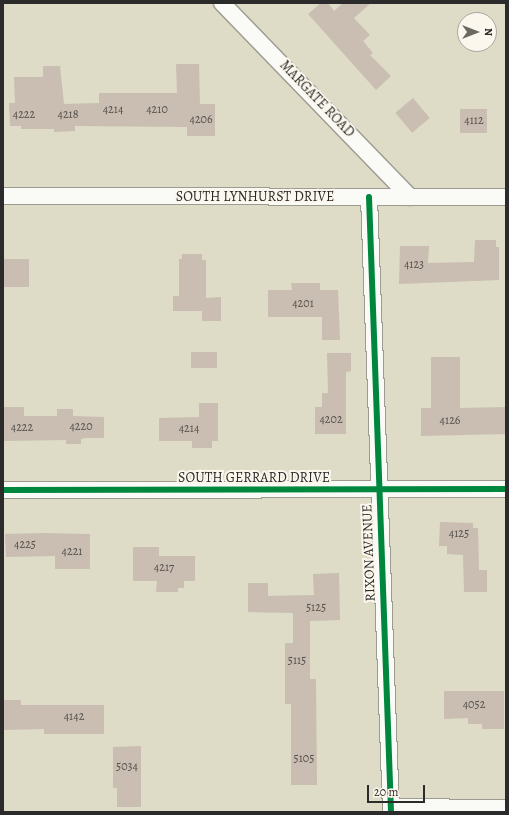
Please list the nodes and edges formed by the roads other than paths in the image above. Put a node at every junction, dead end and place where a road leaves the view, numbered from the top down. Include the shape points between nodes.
1 (222, 3) edge
2 (3, 196) edge
3 (369, 197) junction
4 (410, 197) junction
5 (506, 197) edge
6 (506, 489) edge
7 (3, 490) edge
8 (379, 490) junction
9 (506, 808) edge
10 (391, 810) edge

1 - 4 street, MARGATE ROAD
2 - 3 street, SOUTH LYNHURST DRIVE
3 - 4 street, SOUTH LYNHURST DRIVE
3 - 8 street, RIXON AVENUE
4 - 5 street, SOUTH LYNHURST DRIVE
6 - 8 street, SOUTH GERRARD DRIVE
7 - 8 street, SOUTH GERRARD DRIVE
8 - 10 street, RIXON AVENUE
9 - 10 street

